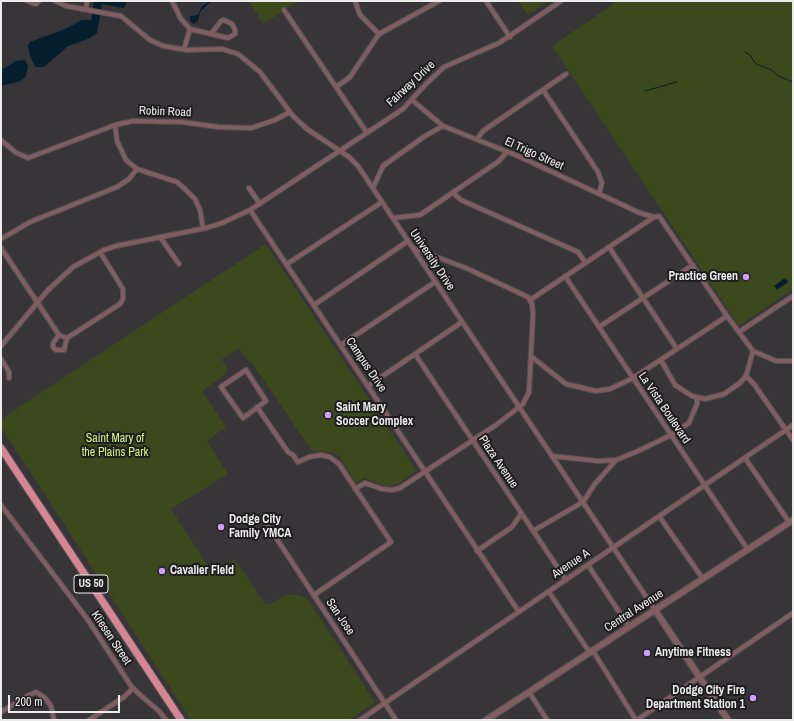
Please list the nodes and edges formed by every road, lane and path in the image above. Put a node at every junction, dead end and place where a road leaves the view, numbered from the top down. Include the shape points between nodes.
1 (27, 1) edge
2 (39, 1) edge
3 (55, 1) edge
4 (87, 1) edge
5 (172, 1) edge
6 (355, 1) edge
7 (439, 1) edge
8 (486, 1) edge
9 (561, 1) edge
10 (86, 9) junction
11 (284, 10) dead end
12 (190, 29) junction
13 (211, 34) junction
14 (378, 34) junction
15 (510, 36) junction
16 (184, 49) junction
17 (566, 74) dead end
18 (336, 87) junction
19 (543, 90) junction
20 (412, 100) junction
21 (290, 112) junction
22 (115, 125) junction
23 (443, 126) junction
24 (366, 133) junction
25 (477, 139) junction
26 (1, 140) edge
27 (339, 150) junction
28 (506, 153) junction
29 (137, 169) junction
30 (250, 188) dead end
31 (373, 188) junction
32 (453, 193) junction
33 (599, 194) junction
34 (382, 202) junction
35 (260, 204) junction
36 (250, 210) junction
37 (654, 217) junction
38 (393, 218) junction
39 (202, 228) junction
40 (160, 237) junction
41 (1, 239) edge
42 (408, 241) junction
43 (610, 247) junction
44 (1, 248) edge
45 (413, 248) junction
46 (100, 252) junction
47 (585, 262) junction
48 (179, 264) dead end
49 (287, 264) junction
50 (693, 265) junction
51 (564, 276) junction
52 (435, 282) junction
53 (793, 296) edge
54 (643, 298) junction
55 (530, 300) junction
56 (37, 303) junction
57 (314, 305) junction
58 (727, 316) junction
59 (462, 322) junction
60 (599, 328) junction
61 (739, 332) junction
62 (59, 335) junction
63 (67, 338) junction
64 (341, 345) junction
65 (1, 346) edge
66 (677, 349) junction
67 (753, 351) junction
68 (415, 354) junction
69 (532, 357) junction
70 (1, 359) edge
71 (661, 360) junction
72 (793, 361) edge
73 (746, 376) junction
74 (9, 378) dead end
75 (633, 378) junction
76 (368, 386) junction
77 (697, 397) junction
78 (257, 407) junction
79 (519, 408) junction
80 (793, 425) edge
81 (786, 430) junction
82 (671, 435) junction
83 (793, 440) edge
84 (472, 441) junction
85 (1, 448) edge
86 (552, 456) junction
87 (745, 458) junction
88 (616, 460) junction
89 (426, 472) junction
90 (704, 485) junction
91 (356, 489) junction
92 (583, 502) junction
93 (1, 505) edge
94 (522, 514) junction
95 (660, 516) junction
96 (791, 521) edge
97 (266, 524) dead end
98 (533, 531) junction
99 (613, 548) junction
100 (748, 550) junction
101 (477, 551) junction
102 (588, 565) junction
103 (702, 579) junction
104 (566, 580) junction
105 (549, 592) junction
106 (314, 595) junction
107 (655, 610) junction
108 (519, 612) junction
109 (793, 614) edge
110 (629, 627) junction
111 (591, 652) junction
112 (700, 677) junction
113 (133, 688) junction
114 (529, 692) junction
115 (385, 703) junction
116 (1, 712) edge
117 (54, 720) edge
118 (89, 720) edge
119 (166, 720) edge
120 (181, 720) edge
121 (360, 720) edge
122 (396, 720) edge
123 (486, 720) edge
124 (547, 720) edge
125 (637, 720) edge
126 (728, 720) edge

1 - 2 street via 36,4
3 - 10 street via 66,6
4 - 10 street
5 - 12 street via 181,19
6 - 14 street via 360,15
7 - 14 street
8 - 15 street
9 - 15 street, Fairway Drive
10 - 16 street, University Drive via 121,16 150,40 163,46
11 - 18 street
12 - 13 street
12 - 16 street
13 - 13 street via 228,38 235,34 235,30 232,24 224,20
14 - 18 street via 350,77
15 - 20 street, Fairway Drive via 444,67
16 - 21 street, University Drive via 222,49 238,54 260,72
17 - 19 street
18 - 24 street
19 - 25 street via 483,131
19 - 33 street via 598,172 602,183
20 - 23 street, El Trigo Street
20 - 24 street, Fairway Drive via 403,109
21 - 22 street, Robin Road via 251,128 156,120
21 - 27 street, University Drive via 307,130
22 - 26 street, Robin Road via 28,158 15,152
22 - 29 street via 117,142 122,153
23 - 25 street, El Trigo Street
23 - 31 street via 383,166
24 - 27 street, Fairway Drive
25 - 28 street, El Trigo Street
27 - 31 street, University Drive via 358,166
27 - 35 street, Fairway Drive
28 - 32 street via 499,161
28 - 33 street, El Trigo Street
29 - 39 street via 177,182 185,189 195,199 200,210
29 - 41 street via 123,184 30,222
30 - 35 street
31 - 34 street, University Drive
32 - 38 street via 420,215
32 - 47 street via 461,200 578,252
33 - 37 street, El Trigo Street
34 - 38 street, University Drive
34 - 49 street
35 - 36 street, Fairway Drive
36 - 39 street, Fairway Drive via 222,223
36 - 49 street, Campus Drive
37 - 43 street
37 - 50 street, El Trigo Street via 660,216 663,219
38 - 42 street, University Drive
39 - 40 street, Fairway Drive
40 - 46 street, Fairway Drive
40 - 48 street
42 - 45 street, University Drive
42 - 57 street
43 - 47 street
43 - 54 street
44 - 56 street
45 - 52 street, University Drive
45 - 55 street via 525,294
46 - 56 street, Fairway Drive via 73,267
46 - 63 street via 123,289 123,299 120,304
47 - 51 street
49 - 57 street, Campus Drive
50 - 54 street
50 - 58 street, El Trigo Street
51 - 55 street
51 - 60 street, La Vista Boulevard
52 - 59 street, University Drive
52 - 64 street
53 - 61 street
54 - 60 street
54 - 66 street
55 - 69 street via 533,314
56 - 62 street
56 - 65 street, Fairway Drive
57 - 64 street, Campus Drive
58 - 61 street
58 - 66 street
59 - 68 street
59 - 79 street, University Drive
60 - 75 street, La Vista Boulevard
61 - 67 street
62 - 63 street
62 - 63 street via 53,343 56,350 64,350
64 - 76 street, Campus Drive
66 - 71 street
67 - 72 street via 776,361
67 - 73 street
68 - 76 street
68 - 84 street, Plaza Avenue
69 - 75 street via 566,384 581,389 610,389
69 - 79 street via 529,392
70 - 74 street via 9,372
71 - 75 street
71 - 77 street via 675,385
73 - 77 street via 740,383 718,396 705,399
73 - 81 street
75 - 82 street, La Vista Boulevard
76 - 89 street, Campus Drive
77 - 82 street via 689,423
78 - 78 street via 243,418 222,387 246,370 266,401
78 - 91 street via 288,452 298,462 315,456 330,457 339,464
79 - 84 street
79 - 86 street, University Drive
80 - 81 street, Avenue A
81 - 83 street
81 - 87 street, Avenue A
82 - 88 street
82 - 90 street, La Vista Boulevard
84 - 89 street
84 - 94 street, Plaza Avenue
85 - 120 highway, US 50
86 - 88 street via 598,461
86 - 92 street, University Drive
87 - 90 street, Avenue A
87 - 96 street
88 - 92 street
89 - 91 street via 392,490 365,483
89 - 101 street, Campus Drive
90 - 95 street, Avenue A
90 - 100 street, La Vista Boulevard
91 - 106 street via 391,542
92 - 98 street
92 - 99 street, University Drive
93 - 113 street, Kliesen Street via 84,614
94 - 98 street, Plaza Avenue
94 - 101 street via 512,527
95 - 99 street, Avenue A
95 - 103 street
96 - 100 street, Central Avenue
97 - 106 street, San Jose
98 - 104 street, Plaza Avenue
99 - 102 street, Avenue A
99 - 107 street, University Drive
100 - 103 street, Central Avenue
101 - 108 street, Campus Drive
102 - 104 street, Avenue A
102 - 110 street
103 - 107 street, Central Avenue
104 - 105 street, Avenue A
105 - 108 street, Avenue A
105 - 111 street
106 - 115 street, San Jose
107 - 110 street, Central Avenue
107 - 112 street
108 - 115 street, Avenue A
109 - 112 street
110 - 111 street, Central Avenue
111 - 114 street, Central Avenue
111 - 125 street
112 - 125 street
112 - 126 street
113 - 118 street
113 - 119 street, Kliesen Street
114 - 123 street, Central Avenue
114 - 124 street
115 - 121 street, Avenue A
115 - 122 street, San Jose
116 - 117 street via 36,692 46,698

